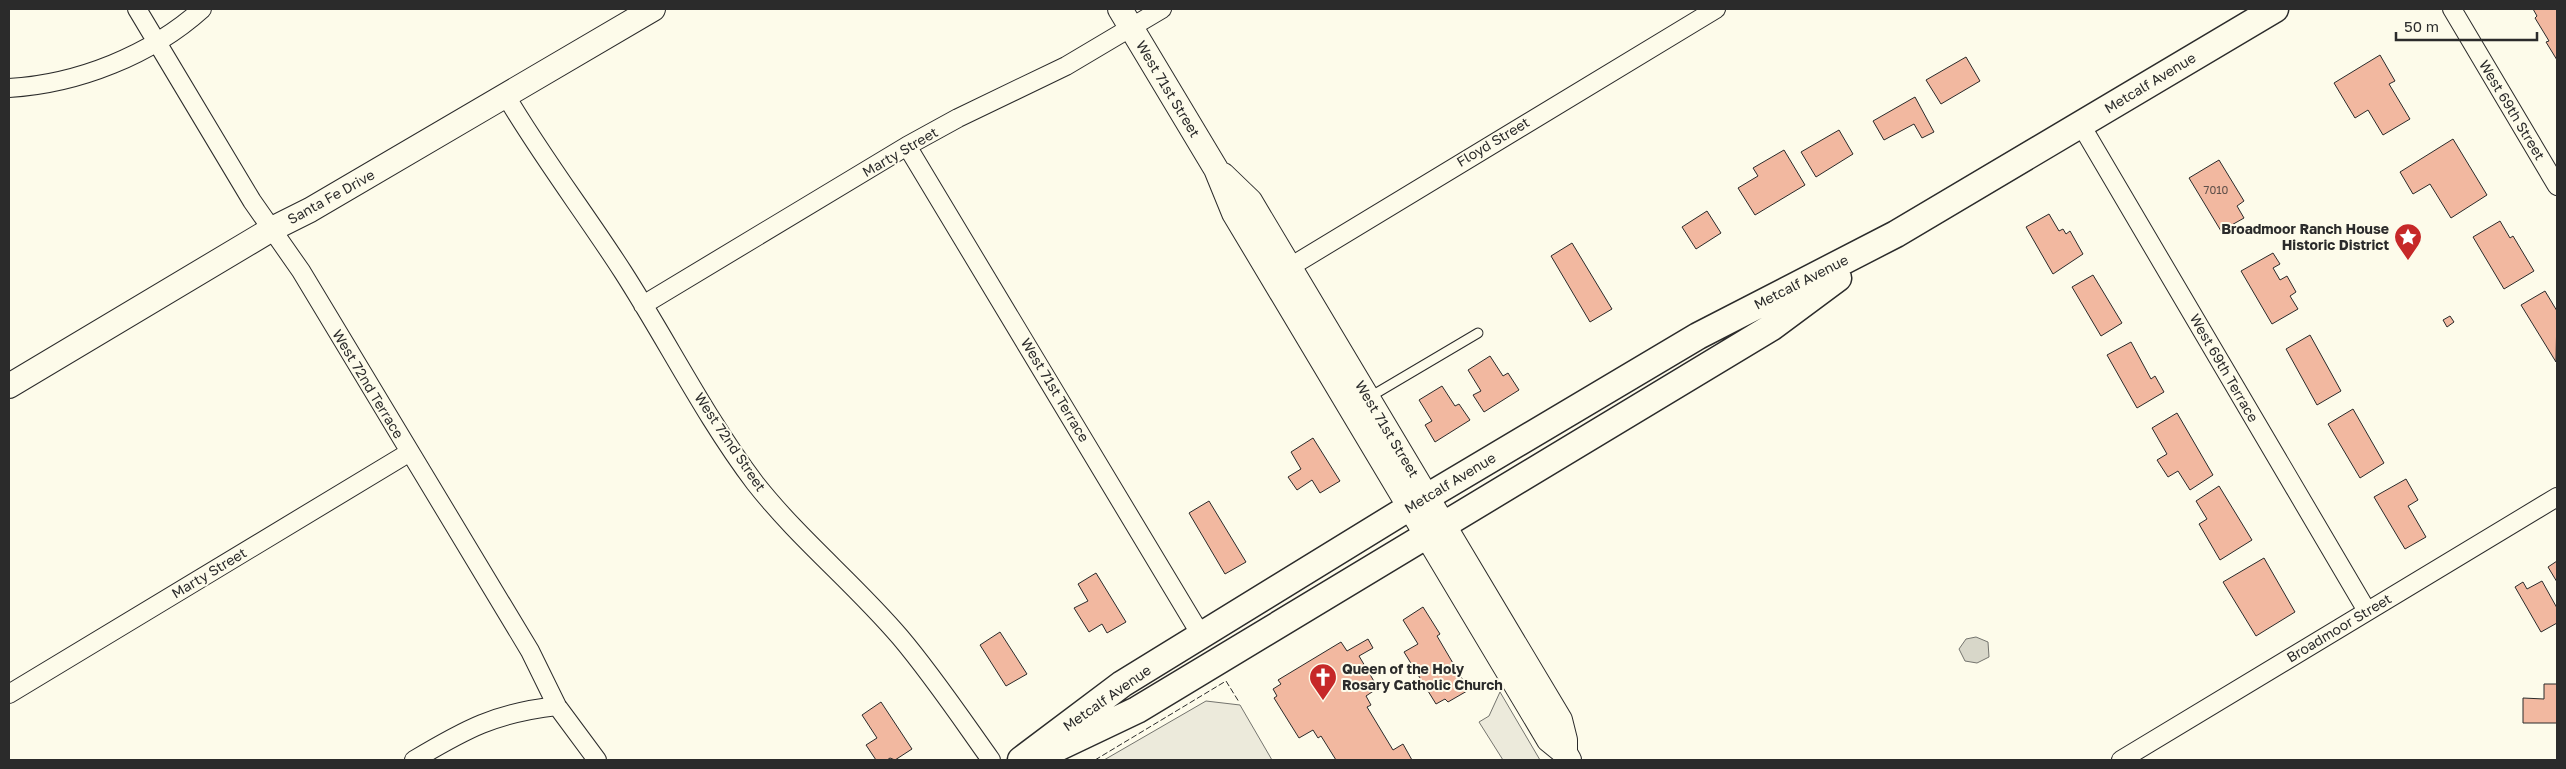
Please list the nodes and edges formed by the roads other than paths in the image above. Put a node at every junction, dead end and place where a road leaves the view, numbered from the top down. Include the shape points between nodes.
1 (138, 9) edge
2 (202, 9) edge
3 (654, 9) edge
4 (1162, 9) edge
5 (1716, 9) edge
6 (2275, 9) edge
7 (2452, 9) edge
8 (1126, 18) edge
9 (157, 40) junction
10 (9, 88) edge
11 (506, 96) junction
12 (2081, 125) junction
13 (907, 146) junction
14 (2557, 186) edge
15 (272, 230) junction
16 (1896, 234) junction
17 (1281, 272) junction
18 (643, 305) junction
19 (1478, 333) dead end
20 (9, 386) edge
21 (1368, 398) junction
22 (410, 452) junction
23 (2557, 498) edge
24 (1419, 502) junction
25 (1435, 531) junction
26 (2367, 611) junction
27 (1200, 635) junction
28 (9, 694) edge
29 (557, 706) junction
30 (1564, 757) edge
31 (414, 760) edge
32 (597, 760) edge
33 (991, 760) edge
34 (1021, 760) edge
35 (1032, 760) edge
36 (2121, 760) edge

1 - 9 street, West 72nd Terrace
2 - 9 street via 182,27
3 - 11 street, Santa Fe Drive
4 - 8 street, Marty Street
5 - 17 street, Floyd Street
6 - 12 main road, Metcalf Avenue
7 - 14 street, West 69th Street
8 - 13 street, Marty Street via 1066,66
8 - 17 street, West 71st Street via 1216,169 1234,213
9 - 10 street via 116,62 70,78
9 - 15 street, West 72nd Terrace
11 - 15 street, Santa Fe Drive
11 - 18 street, West 72nd Street via 529,136
12 - 16 main road, Metcalf Avenue
12 - 26 street, West 69th Terrace
13 - 18 street, Marty Street
13 - 27 street, West 71st Terrace
15 - 20 street, Santa Fe Drive
15 - 22 street, West 72nd Terrace via 301,271
16 - 24 main road, Metcalf Avenue via 1698,336
16 - 25 main road, Metcalf Avenue via 1772,327
17 - 21 street, West 71st Street
17 - 24 street, West 71st Street
18 - 33 street, West 72nd Street via 718,430 754,481 783,517 900,637
19 - 21 lane
21 - 24 street, West 71st Street
22 - 28 street, Marty Street
22 - 29 street, West 72nd Terrace via 530,651
23 - 26 street, Broadmoor Street
24 - 25 street, West 71st Street
24 - 27 main road, Metcalf Avenue
25 - 30 street, West 71st Street via 1549,740
25 - 35 main road, Metcalf Avenue via 1137,710
26 - 36 street, Broadmoor Street
27 - 34 main road, Metcalf Avenue via 1122,684
29 - 31 street via 522,710 476,725
29 - 32 street, West 72nd Terrace

